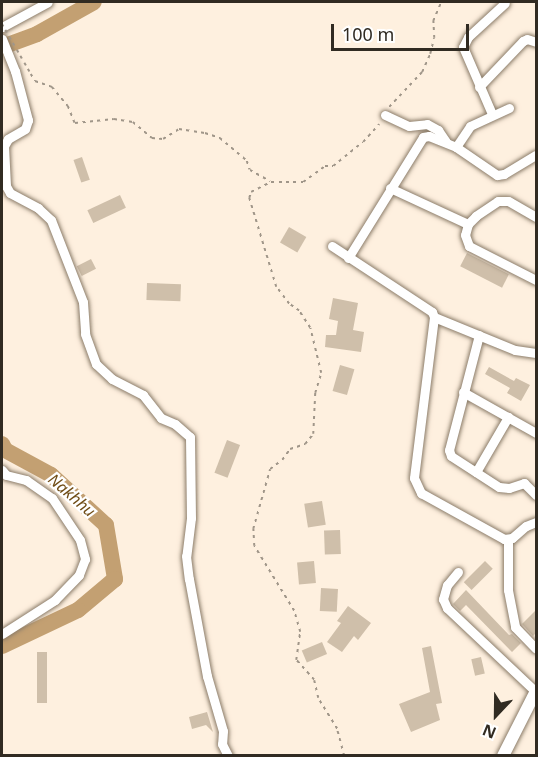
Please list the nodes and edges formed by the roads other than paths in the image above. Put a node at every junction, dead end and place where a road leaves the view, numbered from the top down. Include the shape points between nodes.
1 (48, 2) edge
2 (505, 3) dead end
3 (2, 26) edge
4 (2, 39) edge
5 (537, 42) edge
6 (479, 87) junction
7 (509, 108) dead end
8 (492, 114) junction
9 (385, 115) road end
10 (446, 142) junction
11 (456, 147) junction
12 (537, 155) edge
13 (390, 188) junction
14 (537, 217) edge
15 (468, 224) junction
16 (332, 246) dead end
17 (348, 258) junction
18 (537, 280) edge
19 (434, 318) junction
20 (478, 335) junction
21 (537, 353) edge
22 (463, 392) junction
23 (508, 417) junction
24 (537, 433) edge
25 (2, 470) edge
26 (476, 472) junction
27 (537, 495) edge
28 (537, 522) edge
29 (508, 540) junction
30 (458, 572) dead end
31 (2, 634) edge
32 (537, 649) edge
33 (536, 692) edge
34 (228, 756) edge
35 (503, 756) edge

1 - 3 street
2 - 6 street via 465,42 464,52
4 - 34 street via 28,120 25,129 4,146 6,186 10,193 38,207 51,220 83,302 85,334 96,364 112,380 142,395 161,418 190,437 191,518 186,556 207,676
5 - 6 street via 523,41
6 - 8 street
7 - 8 street
8 - 11 street via 470,126
9 - 10 street via 409,126 427,124 438,130
10 - 11 street
10 - 13 street via 423,137
11 - 12 street via 497,175
13 - 15 street
13 - 17 street
14 - 15 street via 502,200
15 - 18 street via 465,235 469,246
16 - 17 street
17 - 19 street via 428,307
19 - 20 street
19 - 29 street via 416,486 421,493
20 - 21 street via 515,350
20 - 22 street
22 - 23 street
22 - 26 street via 449,450 451,456
23 - 24 street
23 - 26 street
25 - 31 street via 6,475 26,480 52,498 80,540 85,559 80,575 55,600
26 - 27 street via 504,489 524,483
28 - 29 street
29 - 32 street via 508,591 515,627
30 - 33 street via 447,585 443,599 447,608
33 - 35 main road

